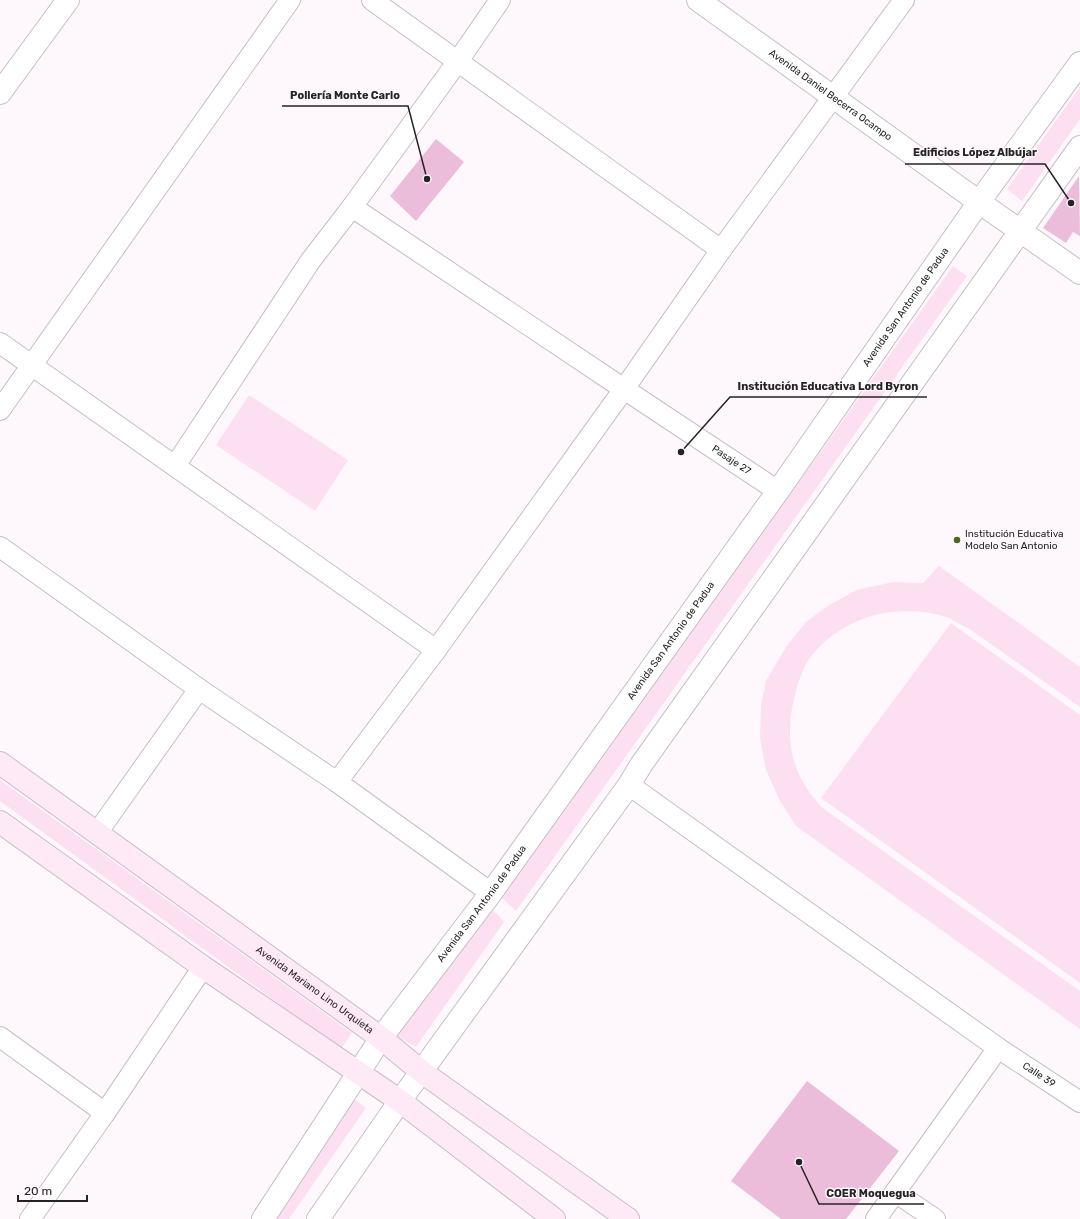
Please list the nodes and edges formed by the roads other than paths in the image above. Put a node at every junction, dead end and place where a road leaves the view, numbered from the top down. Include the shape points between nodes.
1 (68, 0) edge
2 (290, 0) edge
3 (372, 0) edge
4 (500, 0) edge
5 (698, 0) edge
6 (904, 0) edge
7 (458, 61) junction
8 (1080, 63) edge
9 (0, 94) edge
10 (833, 96) junction
11 (1080, 147) edge
12 (979, 202) junction
13 (352, 207) junction
14 (1020, 231) junction
15 (721, 250) junction
16 (1080, 272) edge
17 (0, 343) edge
18 (32, 365) junction
19 (624, 389) junction
20 (0, 410) edge
21 (175, 466) junction
22 (778, 491) junction
23 (0, 547) edge
24 (436, 650) junction
25 (199, 689) junction
26 (0, 763) edge
27 (337, 782) junction
28 (629, 785) junction
29 (0, 822) edge
30 (98, 833) junction
31 (491, 893) junction
32 (203, 967) junction
33 (0, 1037) edge
34 (381, 1038) junction
35 (998, 1048) junction
36 (422, 1072) junction
37 (358, 1073) junction
38 (400, 1101) junction
39 (1080, 1102) edge
40 (105, 1113) junction
41 (895, 1192) junction
42 (547, 1217) edge
43 (30, 1219) edge
44 (263, 1219) edge
45 (318, 1219) edge
46 (628, 1219) edge
47 (876, 1219) edge
48 (935, 1219) edge

1 - 9 street
2 - 18 street
3 - 7 street
4 - 7 street
5 - 10 street, Avenida Daniel Becerra Ocampo
6 - 10 street
7 - 13 street
7 - 15 street
8 - 12 street, Avenida San Antonio de Padua
10 - 12 street, Avenida Daniel Becerra Ocampo
10 - 15 street
11 - 14 street
12 - 14 street, Avenida Daniel Becerra Ocampo
12 - 22 street, Avenida San Antonio de Padua
13 - 19 street, Pasaje 27
13 - 21 street via 311,260
14 - 16 street, Avenida Daniel Becerra Ocampo
14 - 28 street
15 - 19 street
17 - 18 street
18 - 20 street
18 - 21 street
19 - 22 street, Pasaje 27
19 - 24 street
21 - 24 street
22 - 31 street, Avenida San Antonio de Padua
23 - 25 street
24 - 27 street
25 - 27 street
25 - 30 street
26 - 30 main road, Avenida Mariano Lino Urquieta
27 - 31 street
28 - 35 street, Calle 39
28 - 36 street
29 - 32 main road
30 - 34 main road, Avenida Mariano Lino Urquieta
31 - 34 street, Avenida San Antonio de Padua
32 - 37 main road
32 - 40 street
33 - 40 street
34 - 36 main road, Avenida Mariano Lino Urquieta
34 - 37 street, Avenida San Antonio de Padua
35 - 39 street, Calle 39
35 - 41 street
36 - 38 street
36 - 46 main road, Avenida Mariano Lino Urquieta
37 - 38 main road
37 - 44 street, Avenida San Antonio de Padua
38 - 42 main road
38 - 45 street
40 - 43 street
41 - 47 street
41 - 48 street

